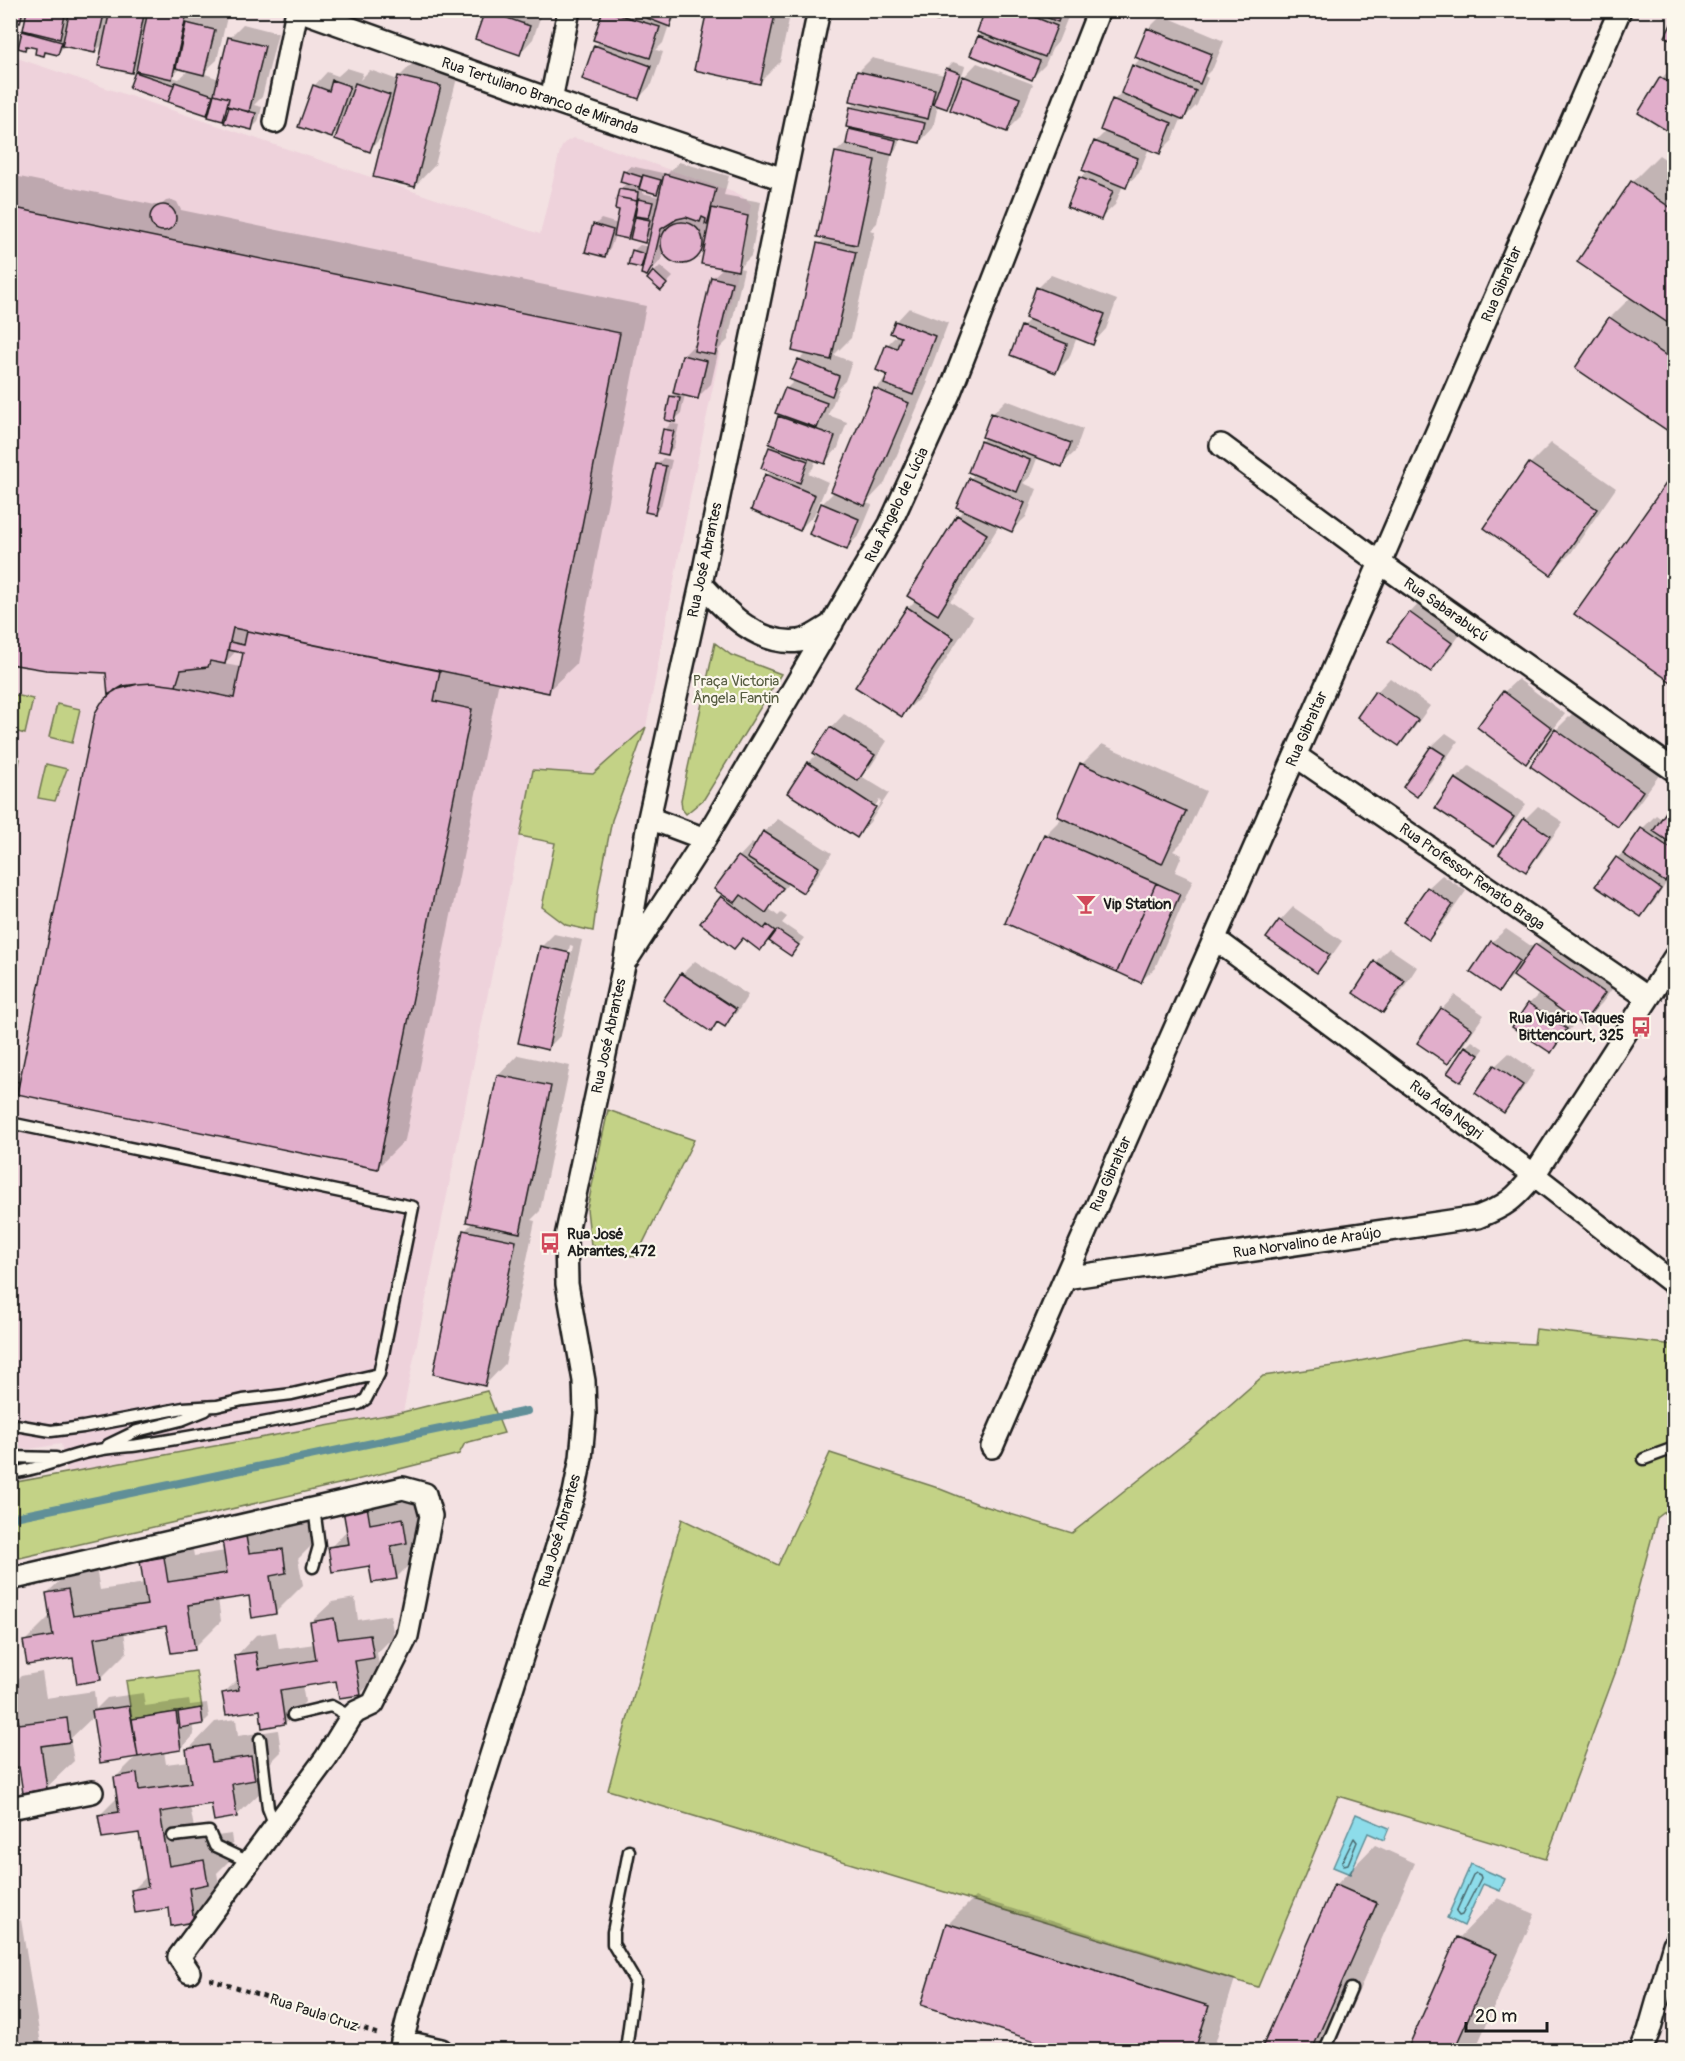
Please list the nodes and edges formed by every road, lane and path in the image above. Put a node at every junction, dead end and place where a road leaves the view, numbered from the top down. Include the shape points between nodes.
1 (298, 10) edge
2 (569, 10) edge
3 (819, 10) edge
4 (1099, 10) edge
5 (1620, 10) edge
6 (551, 100) junction
7 (275, 122) dead end
8 (783, 179) junction
9 (1221, 445) dead end
10 (1380, 563) junction
11 (701, 584) junction
12 (832, 624) junction
13 (1296, 756) junction
14 (1674, 770) edge
15 (649, 818) junction
16 (705, 839) junction
17 (1215, 939) junction
18 (1674, 958) edge
19 (624, 965) junction
20 (1648, 999) junction
21 (10, 1123) edge
22 (1534, 1175) junction
23 (1065, 1278) junction
24 (1674, 1284) edge
25 (379, 1374) junction
26 (217, 1406) junction
27 (10, 1424) edge
28 (992, 1448) dead end
29 (1674, 1448) edge
30 (98, 1450) junction
31 (10, 1457) edge
32 (63, 1458) junction
33 (1644, 1459) dead end
34 (10, 1473) edge
35 (314, 1508) junction
36 (313, 1568) dead end
37 (10, 1579) edge
38 (293, 1715) dead end
39 (351, 1717) junction
40 (260, 1739) dead end
41 (92, 1792) dead end
42 (10, 1808) edge
43 (275, 1826) junction
44 (173, 1836) dead end
45 (629, 1851) dead end
46 (249, 1862) junction
47 (1674, 1944) edge
48 (189, 1972) joint
49 (1351, 1989) dead end
50 (401, 2046) edge
51 (441, 2050) edge
52 (626, 2050) edge
53 (1325, 2050) edge
54 (1641, 2050) edge

1 - 6 street, Rua Tertuliano Branco de Miranda
1 - 7 street
2 - 6 street
3 - 8 street, Rua José Abrantes
4 - 12 street, Rua Ângelo de Lúcia via 920,461 873,556
5 - 10 street, Rua Gibraltar
6 - 8 street, Rua Tertuliano Branco de Miranda
8 - 11 street, Rua José Abrantes
9 - 10 street, Rua Sabarabuçú
10 - 13 street, Rua Gibraltar
10 - 14 street, Rua Sabarabuçú
11 - 12 street via 725,609 761,634 800,641
11 - 15 street, Rua José Abrantes
12 - 16 street, Rua Ângelo de Lúcia
13 - 17 street, Rua Gibraltar
13 - 20 street, Rua Professor Renato Braga
15 - 16 street
15 - 19 street, Rua José Abrantes
16 - 19 street, Rua Ângelo de Lúcia
17 - 22 street, Rua Ada Negri
17 - 23 street, Rua Gibraltar
18 - 20 street, Rua Norvalino de Araújo
19 - 50 street, Rua José Abrantes via 566,1237 567,1284 584,1381 583,1436 574,1493
20 - 22 street, Rua Norvalino de Araújo
21 - 25 lane via 413,1207
22 - 23 street, Rua Norvalino de Araújo via 1520,1194 1478,1218
22 - 24 street, Rua Ada Negri
23 - 28 street, Rua Gibraltar
25 - 26 lane
25 - 30 lane via 366,1399 359,1404
26 - 27 lane via 183,1408 51,1431
26 - 30 lane via 137,1431
29 - 33 lane
30 - 32 lane
31 - 32 lane
32 - 34 lane via 25,1472
35 - 36 lane via 319,1546
35 - 37 street
35 - 39 street via 403,1488 425,1494 431,1516 407,1636 373,1704
38 - 39 lane via 331,1706
39 - 43 street
40 - 43 lane via 268,1809
41 - 42 street
43 - 46 street
44 - 46 lane via 209,1832 215,1846
45 - 52 lane via 613,1932 613,1944 635,1981
46 - 48 street via 179,1957
47 - 54 street
48 - 50 path, Rua Paula Cruz
49 - 53 lane
50 - 51 street

